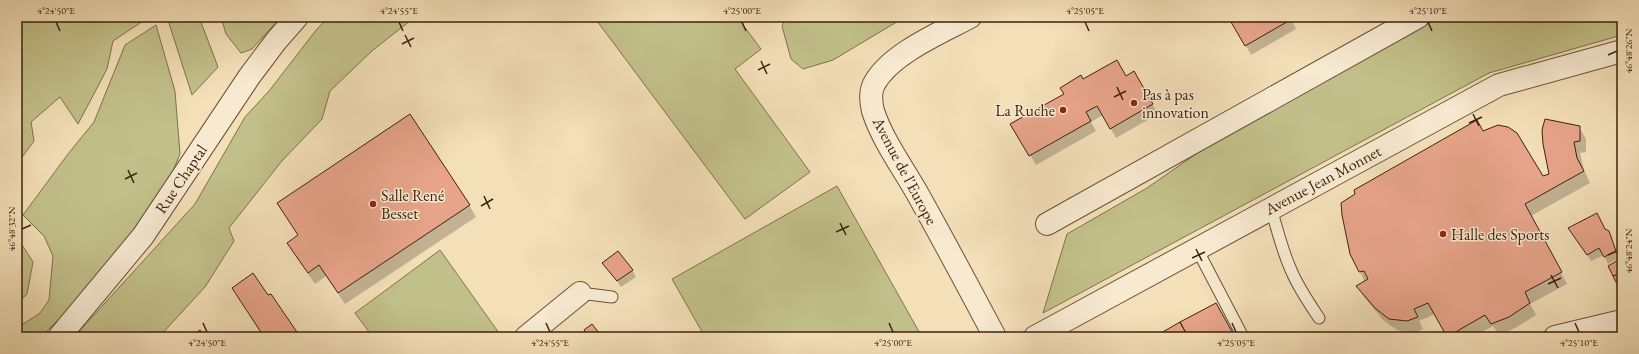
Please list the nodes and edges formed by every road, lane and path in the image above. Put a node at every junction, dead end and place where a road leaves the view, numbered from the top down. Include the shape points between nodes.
1 (297, 17) edge
2 (970, 17) edge
3 (1418, 17) edge
4 (1622, 51) edge
5 (1271, 208) junction
6 (1047, 224) dead end
7 (1197, 249) junction
8 (580, 293) joint
9 (612, 297) dead end
10 (1319, 318) dead end
11 (1622, 321) edge
12 (59, 337) edge
13 (526, 337) edge
14 (995, 337) edge
15 (1035, 337) edge
16 (1243, 337) edge
17 (1555, 337) edge

1 - 12 street, Rue Chaptal via 249,77 143,236
2 - 14 street, Avenue de l'Europe via 892,62 874,85 871,96 879,126
3 - 6 street
4 - 5 street, Avenue Jean Monnet via 1499,86
5 - 7 street, Avenue Jean Monnet
5 - 10 lane via 1291,271
7 - 15 street, Avenue Jean Monnet
7 - 16 lane
8 - 9 lane
8 - 13 street
11 - 17 street

